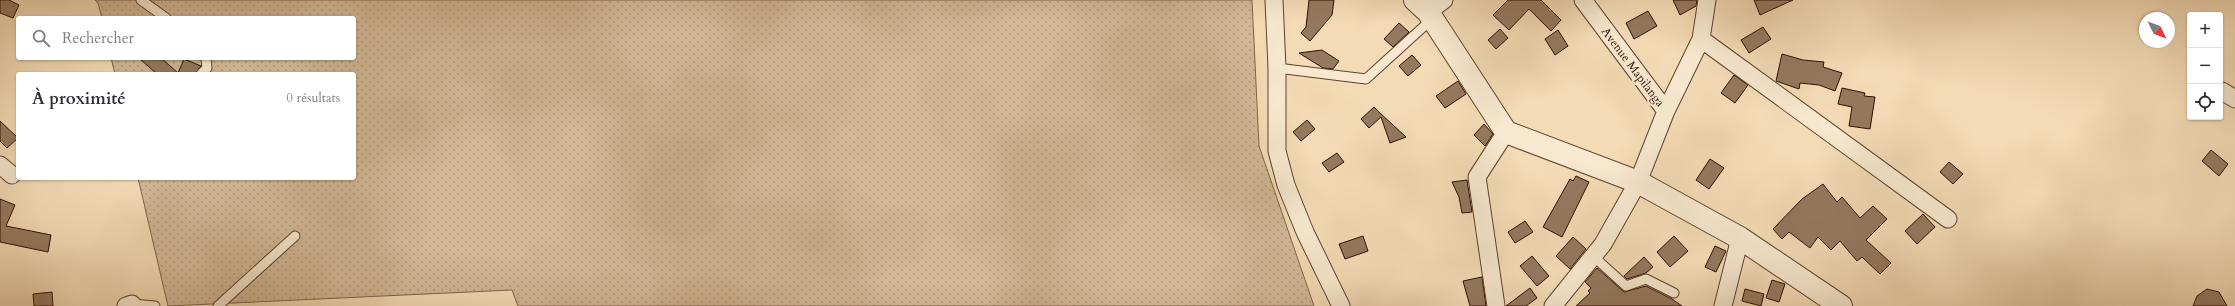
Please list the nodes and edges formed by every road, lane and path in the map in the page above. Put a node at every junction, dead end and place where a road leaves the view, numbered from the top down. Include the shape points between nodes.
1 (141, 0) edge
2 (1274, 0) edge
3 (1582, 0) edge
4 (1706, 0) edge
5 (1430, 8) edge
6 (163, 16) edge
7 (1701, 39) junction
8 (206, 60) edge
9 (1277, 68) junction
10 (203, 72) edge
11 (1666, 111) junction
12 (1506, 132) junction
13 (1638, 182) junction
14 (1948, 219) dead end
15 (295, 236) dead end
16 (1740, 238) junction
17 (1593, 256) junction
18 (1674, 293) dead end
19 (129, 305) edge
20 (156, 306) edge
21 (218, 306) edge
22 (1341, 306) edge
23 (1496, 306) edge
24 (1553, 306) edge
25 (1722, 306) edge
26 (1841, 306) edge

1 - 6 lane
2 - 9 street
3 - 11 street, Avenue Mapilanga
4 - 7 street
5 - 9 lane via 1366,79
5 - 12 street
7 - 11 street
7 - 14 street
8 - 10 lane via 207,68
9 - 22 street via 1277,151 1286,185
11 - 13 street, Avenue Mapilanga
12 - 13 street
12 - 23 street via 1477,176
13 - 16 street
13 - 17 street, Avenue Mapilanga via 1603,244
15 - 21 lane
16 - 25 street
16 - 26 street
17 - 18 lane via 1626,286 1646,279
17 - 24 street, Avenue Mapilanga
19 - 20 lane

